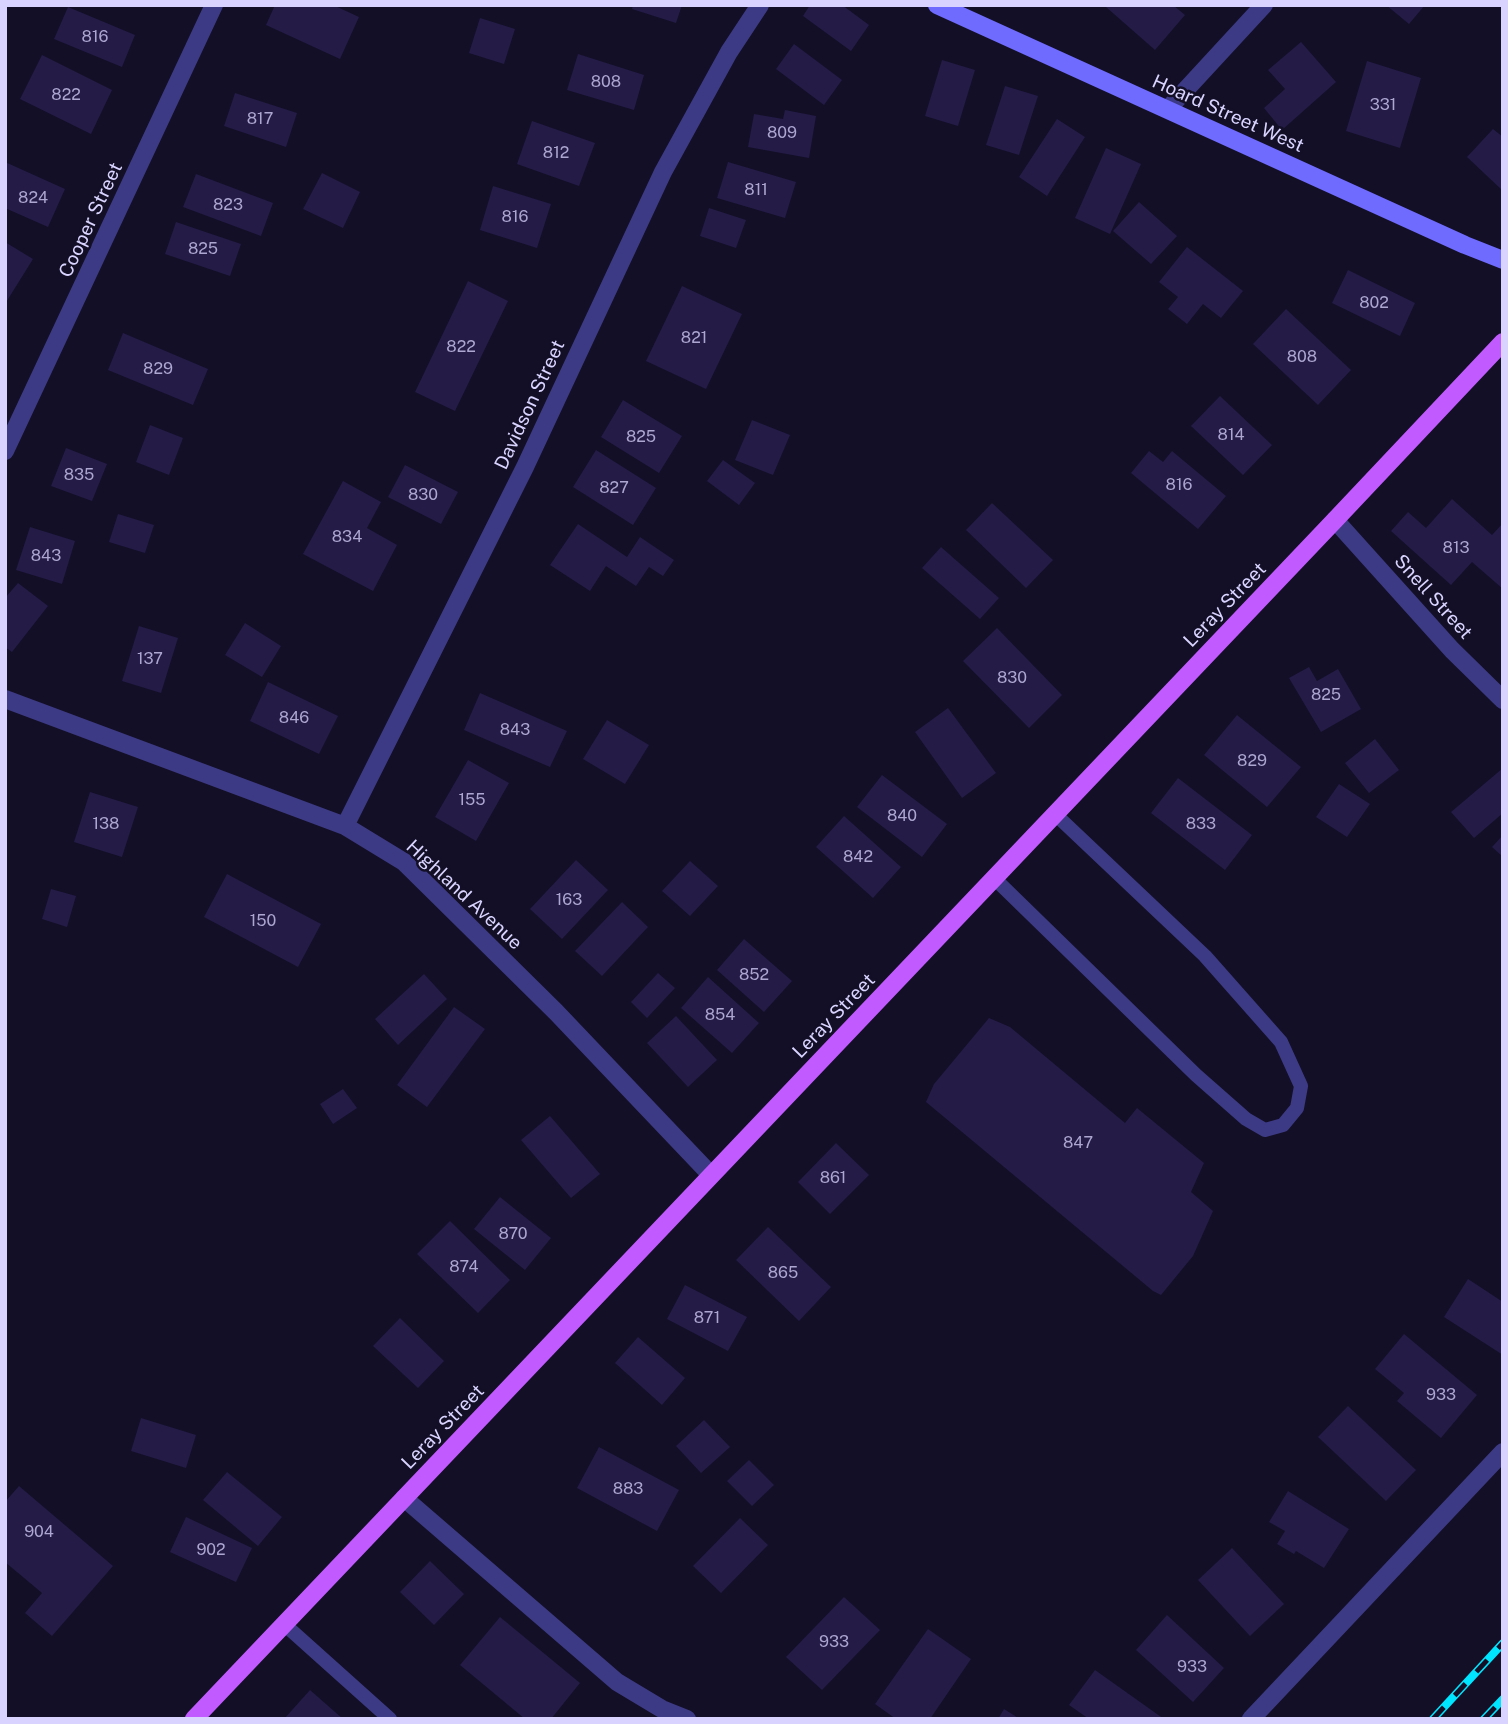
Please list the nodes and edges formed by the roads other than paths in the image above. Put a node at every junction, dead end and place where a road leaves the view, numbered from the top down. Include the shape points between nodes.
1 (214, 5) edge
2 (760, 5) edge
3 (937, 5) edge
4 (1264, 5) edge
5 (1168, 109) junction
6 (1503, 260) edge
7 (1503, 342) edge
8 (5, 451) edge
9 (1335, 520) junction
10 (5, 699) edge
11 (1503, 700) edge
12 (1055, 814) junction
13 (345, 826) junction
14 (994, 878) junction
15 (711, 1175) junction
16 (1503, 1452) edge
17 (404, 1498) junction
18 (284, 1624) junction
19 (194, 1719) edge
20 (390, 1719) edge
21 (687, 1719) edge
22 (1251, 1719) edge

1 - 8 street, Cooper Street
2 - 13 street, Davidson Street via 663,172 525,467
3 - 5 street, Hoard Street West
4 - 5 street
5 - 6 street, Hoard Street West
7 - 9 main road, Leray Street
9 - 11 street, Snell Street
9 - 12 main road, Leray Street
10 - 13 street, Highland Avenue
12 - 14 main road, Leray Street
12 - 14 lane via 1205,956 1281,1042 1301,1086 1297,1108 1283,1125 1265,1130 1246,1119
13 - 15 street, Highland Avenue via 404,862
14 - 15 main road, Leray Street
15 - 17 main road, Leray Street
16 - 22 street
17 - 18 main road, Leray Street
17 - 21 street via 617,1682
18 - 19 main road, Leray Street
18 - 20 lane

